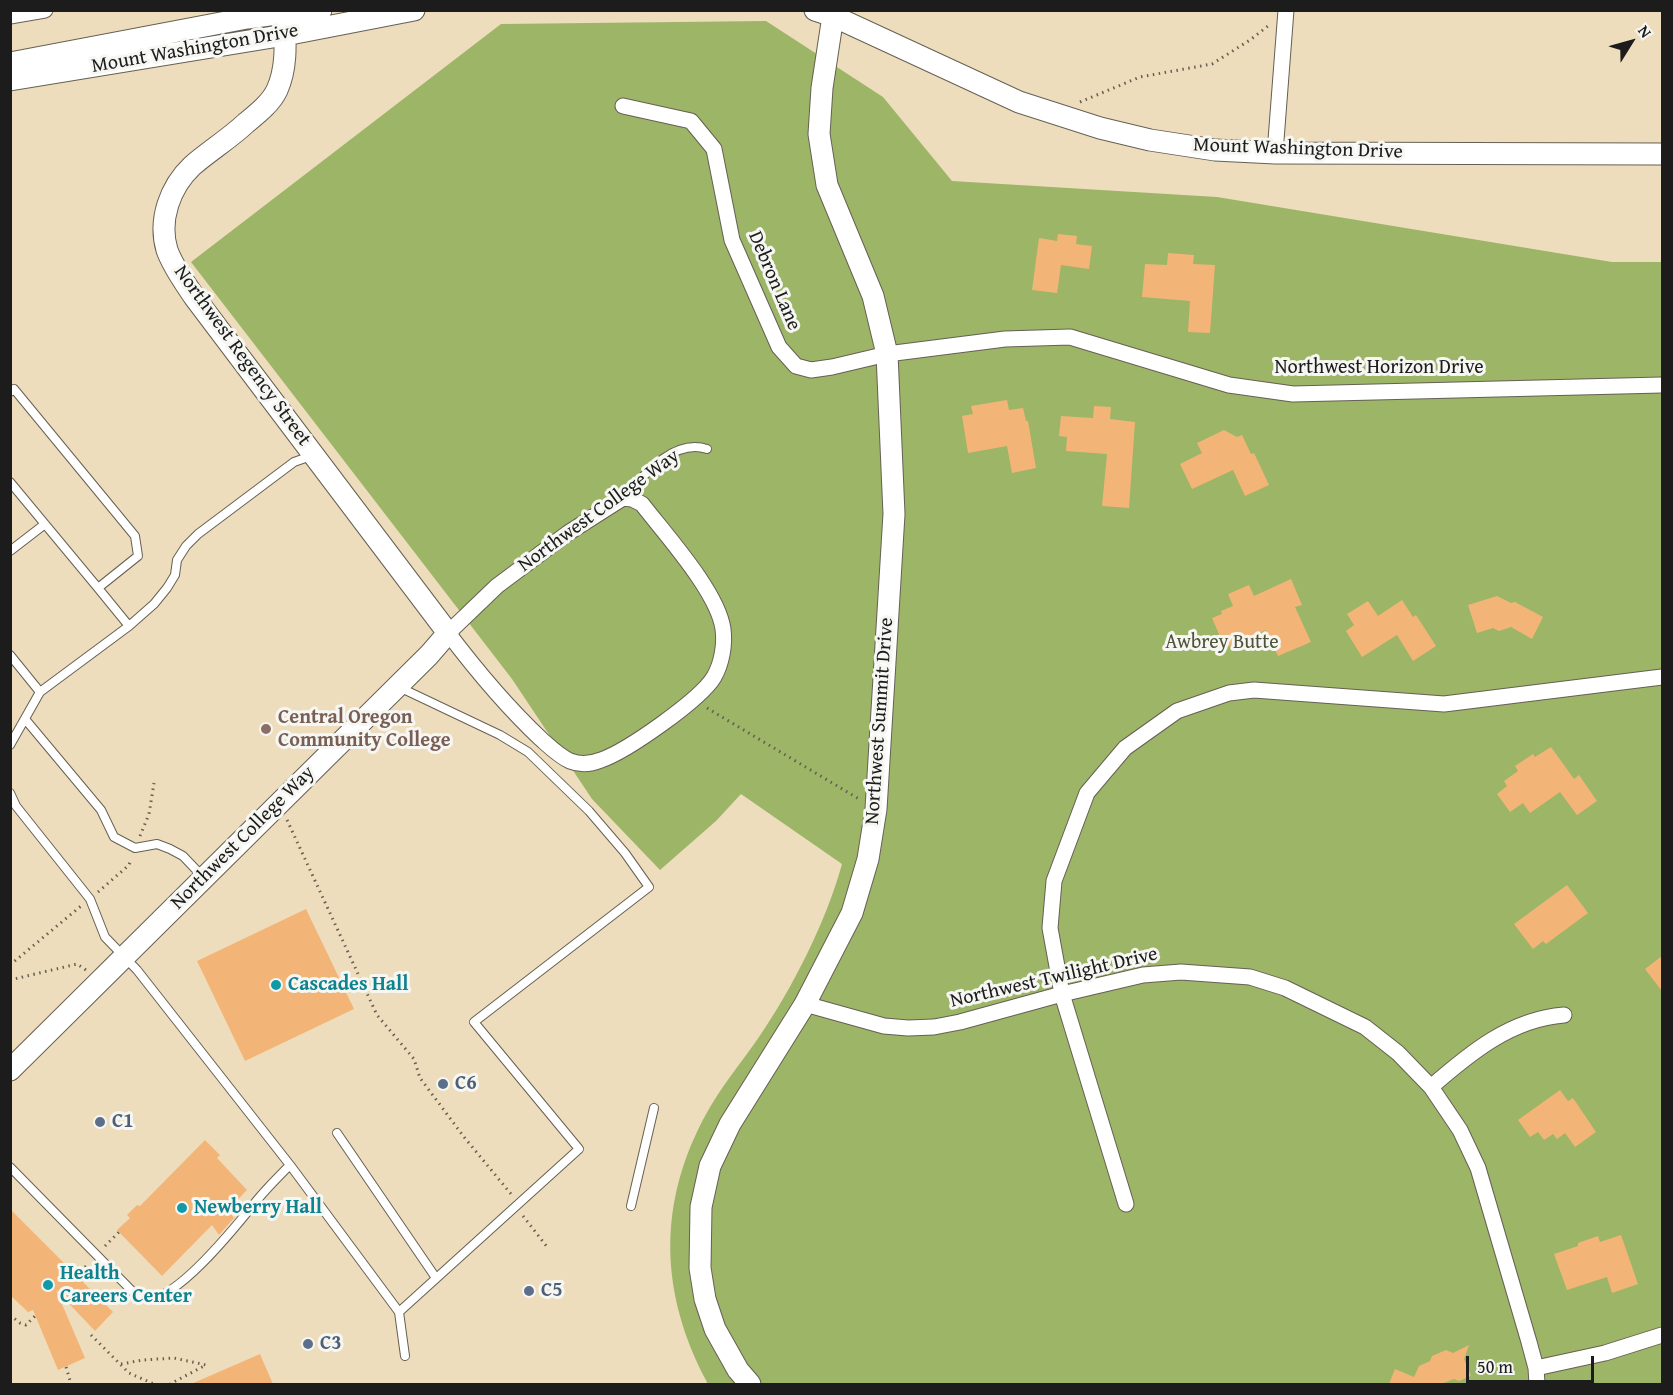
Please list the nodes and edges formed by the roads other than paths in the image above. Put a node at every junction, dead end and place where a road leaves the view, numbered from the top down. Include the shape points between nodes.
1 (45, 10) edge
2 (321, 10) edge
3 (414, 10) edge
4 (1286, 11) edge
5 (284, 12) edge
6 (824, 14) edge
7 (10, 16) edge
8 (285, 35) junction
9 (10, 63) edge
10 (10, 80) edge
11 (623, 106) dead end
12 (1275, 153) junction
13 (1662, 154) edge
14 (887, 354) junction
15 (1662, 385) edge
16 (10, 392) edge
17 (707, 449) dead end
18 (314, 455) junction
19 (10, 482) edge
20 (623, 498) junction
21 (45, 524) junction
22 (10, 551) edge
23 (98, 588) junction
24 (129, 626) junction
25 (448, 633) junction
26 (10, 655) edge
27 (1662, 677) edge
28 (397, 686) junction
29 (40, 692) junction
30 (25, 719) junction
31 (10, 745) edge
32 (10, 793) edge
33 (203, 877) junction
34 (124, 956) junction
35 (1062, 994) junction
36 (805, 1004) junction
37 (1564, 1014) dead end
38 (10, 1070) edge
39 (1431, 1087) junction
40 (654, 1108) dead end
41 (337, 1133) dead end
42 (290, 1165) junction
43 (10, 1167) edge
44 (1126, 1204) dead end
45 (631, 1206) dead end
46 (436, 1278) junction
47 (399, 1312) junction
48 (1662, 1335) edge
49 (405, 1356) dead end
50 (1536, 1368) junction
51 (750, 1384) edge
52 (1537, 1384) edge

1 - 7 street
2 - 5 street, Mount Washington Drive
3 - 8 street, Mount Washington Drive
4 - 12 street
5 - 8 street, Northwest Regency Street
5 - 9 street, Mount Washington Drive
6 - 12 street, Mount Washington Drive via 1053,114 1150,140 1215,150
6 - 14 street, Northwest Summit Drive via 819,134 827,185 873,296
8 - 10 street, Mount Washington Drive
8 - 18 street, Northwest Regency Street via 284,68 277,91 262,109 182,179 165,211 164,229 167,250 177,271
11 - 14 street, Debron Lane via 691,121 714,149 732,240 779,347 796,366 811,370 832,368
12 - 13 street, Mount Washington Drive
14 - 15 street, Northwest Horizon Drive via 1005,339 1070,337 1229,385 1293,394
14 - 36 street, Northwest Summit Drive via 894,514 876,809 868,859 852,913
16 - 23 lane via 14,388 135,536 138,556
17 - 20 lane, Northwest College Way via 688,446 675,452 648,471
18 - 24 lane via 294,462 198,534 177,560 175,575 161,597
18 - 25 street, Northwest Regency Street
19 - 21 lane
20 - 25 street, Northwest College Way via 497,586
20 - 25 street via 642,504 708,590 723,627 723,652 714,677 694,700 618,753 583,764 571,761 556,753 524,723
21 - 22 lane
21 - 23 lane
23 - 24 lane
24 - 29 lane
25 - 28 street, Northwest College Way
26 - 29 lane
27 - 35 street via 1444,704 1254,690 1229,693 1177,711 1125,748 1088,793 1054,881 1050,928
28 - 33 street, Northwest College Way
28 - 46 lane via 528,752 589,812 649,888 474,1022 579,1149
29 - 30 lane
30 - 31 lane
30 - 33 lane via 101,810 114,837 135,848 157,844 170,849 183,856
32 - 34 lane via 16,806 90,899 105,937
33 - 34 street, Northwest College Way
34 - 38 street, Northwest College Way
34 - 42 lane
35 - 36 street, Northwest Twilight Drive via 934,1027 884,1026
35 - 39 street, Northwest Twilight Drive via 1171,972 1250,977 1285,988 1365,1027
35 - 44 street
36 - 51 street, Northwest Summit Drive via 730,1124 710,1166 701,1207 700,1268 705,1299 715,1329
37 - 39 street via 1526,1022 1485,1043
39 - 50 street, Northwest Twilight Drive via 1460,1130 1478,1168
40 - 45 lane
41 - 46 lane
42 - 43 lane via 185,1280 148,1298 134,1293
42 - 47 lane
46 - 47 lane
47 - 49 lane
48 - 50 street
50 - 52 street, Northwest Twilight Drive

